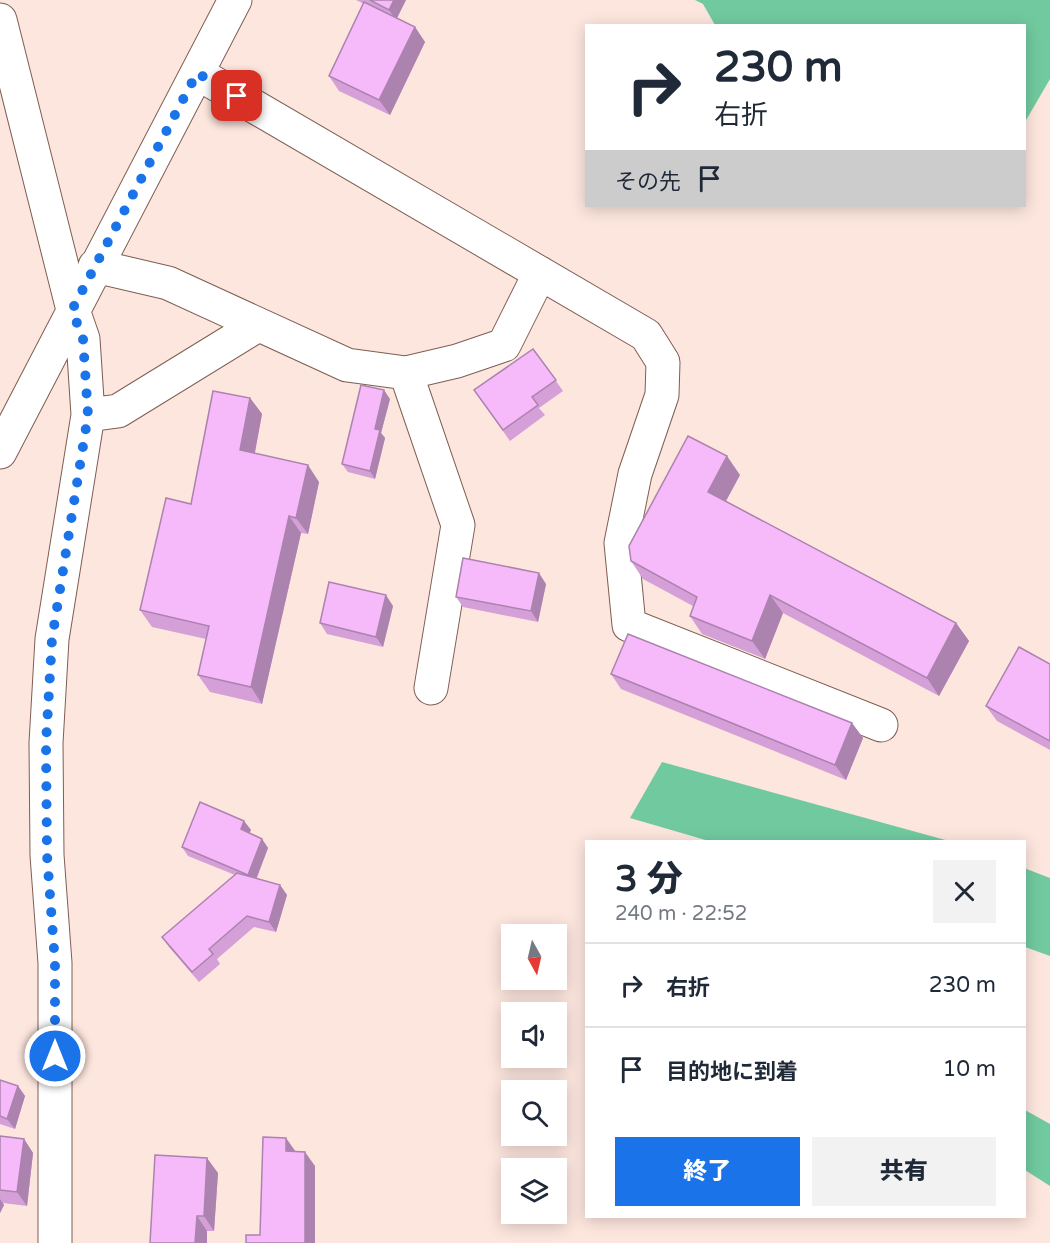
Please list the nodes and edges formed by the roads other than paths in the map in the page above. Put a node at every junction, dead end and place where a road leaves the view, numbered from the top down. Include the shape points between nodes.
1 (235, 0) edge
2 (0, 20) edge
3 (197, 73) junction
4 (95, 266) junction
5 (540, 273) junction
6 (72, 310) junction
7 (258, 325) junction
8 (406, 373) junction
9 (88, 415) junction
10 (0, 452) edge
11 (431, 688) dead end
12 (881, 725) dead end
13 (55, 1243) edge

1 - 3 street
2 - 6 street
3 - 4 street
3 - 5 street
4 - 6 street
4 - 7 street via 168,283
5 - 8 street via 504,345 457,362
5 - 12 street via 646,335 663,362 662,395 635,474 621,543 629,626
6 - 9 street via 83,339
6 - 10 street
7 - 8 street via 347,365
7 - 9 street via 118,411
8 - 11 street via 458,525
9 - 13 street via 52,639 46,743 47,855 55,963

